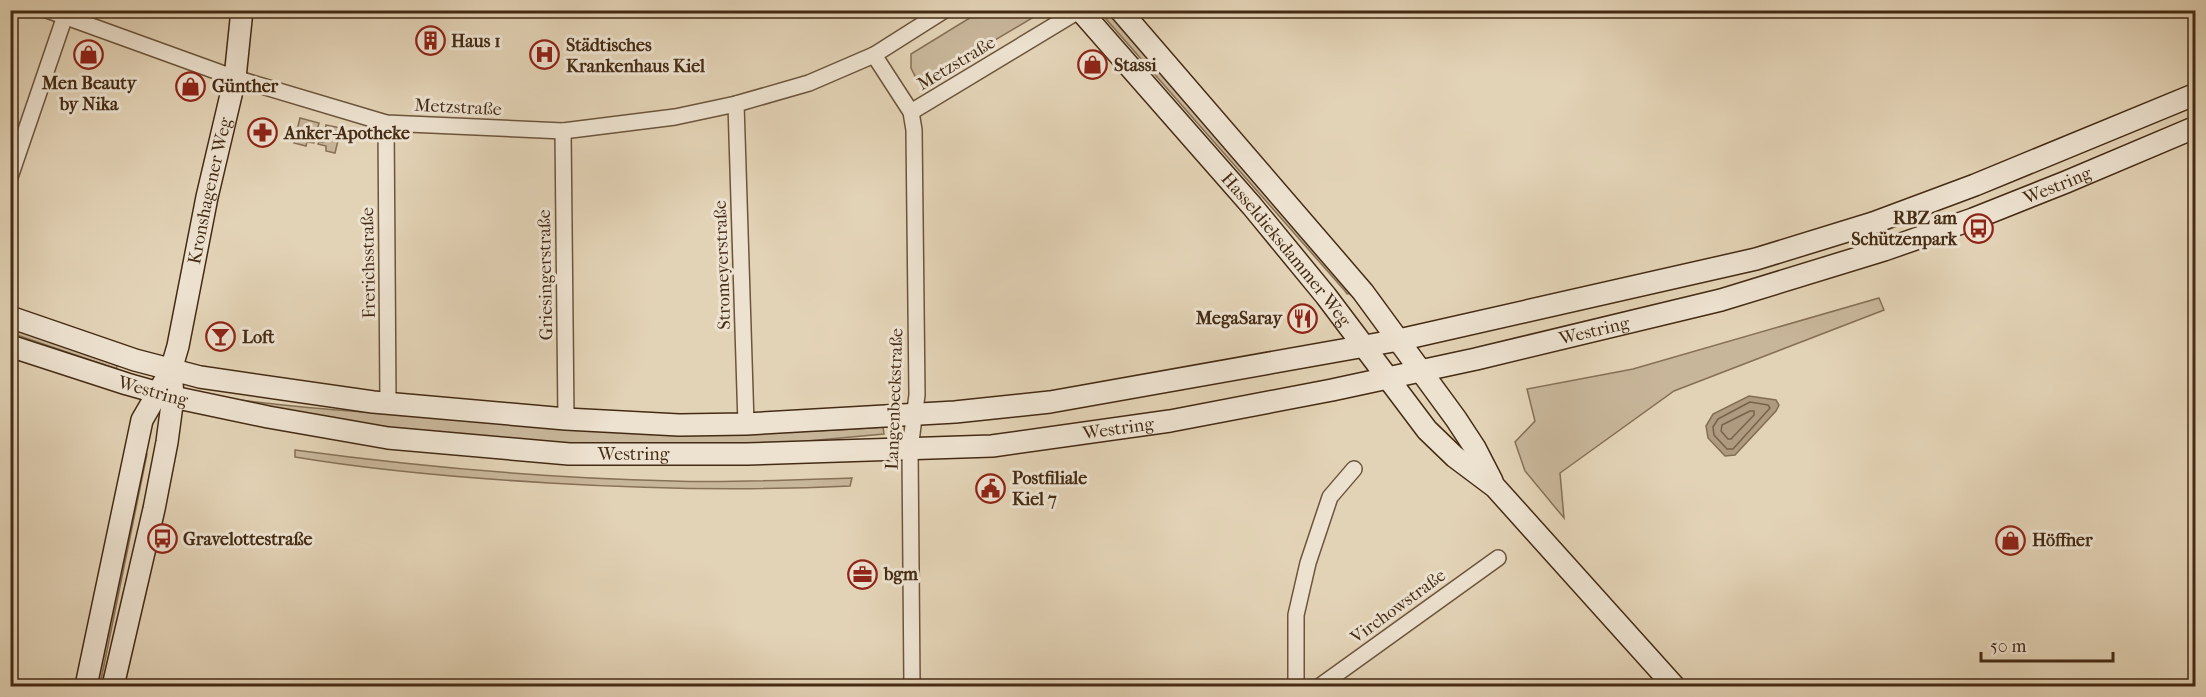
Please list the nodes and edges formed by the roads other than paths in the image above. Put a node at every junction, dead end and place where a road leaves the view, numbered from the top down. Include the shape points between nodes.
1 (47, 10) edge
2 (242, 10) edge
3 (945, 10) edge
4 (1080, 10) edge
5 (1120, 10) edge
6 (64, 16) junction
7 (874, 55) junction
8 (236, 78) junction
9 (2196, 94) edge
10 (736, 104) junction
11 (911, 112) junction
12 (386, 123) junction
13 (2196, 127) edge
14 (563, 131) junction
15 (10, 177) edge
16 (10, 317) edge
17 (1399, 340) junction
18 (10, 346) edge
19 (1365, 346) junction
20 (171, 370) junction
21 (1421, 371) junction
22 (1388, 377) junction
23 (166, 395) junction
24 (388, 403) junction
25 (915, 416) junction
26 (566, 419) junction
27 (746, 424) junction
28 (910, 449) junction
29 (1354, 469) dead end
30 (1495, 487) junction
31 (1498, 558) dead end
32 (86, 687) edge
33 (113, 687) edge
34 (912, 687) edge
35 (1296, 687) edge
36 (1320, 687) edge
37 (1674, 687) edge

1 - 6 street, Metzstraße
2 - 8 main road, Kronshagener Weg
3 - 7 street, Metzstraße
4 - 11 street, Metzstraße
4 - 19 main road, Hasseldieksdammer Weg via 1252,206
5 - 17 main road, Hasseldieksdammer Weg via 1349,276
6 - 8 street, Metzstraße
6 - 15 street
7 - 10 street, Metzstraße via 809,83
7 - 11 street, Metzstraße
8 - 12 street, Metzstraße
8 - 20 main road, Kronshagener Weg
9 - 17 main road, Westring via 1974,185 1802,246
10 - 14 street, Metzstraße via 675,117
10 - 27 street, Stromeyerstraße
11 - 25 street, Langenbeckstraße
12 - 14 street, Metzstraße
12 - 24 street, Frerichsstraße
13 - 21 main road, Westring via 1973,219 1884,250 1721,300
14 - 26 street, Griesingerstraße
16 - 20 main road, Westring
17 - 19 main road, Westring
17 - 21 main road, Hasseldieksdammer Weg
18 - 23 main road, Westring
19 - 22 main road, Hasseldieksdammer Weg
19 - 25 main road, Westring via 1050,402
20 - 23 main road, Kronshagener Weg
20 - 24 main road, Westring via 218,381
21 - 22 main road, Westring
21 - 30 main road, Hasseldieksdammer Weg via 1475,448
22 - 28 main road, Westring via 1102,432 992,446
22 - 30 main road, Hasseldieksdammer Weg via 1437,441
23 - 28 main road, Westring via 388,438 569,454
23 - 32 main road, Kronshagener Weg via 142,420
23 - 33 main road, Kronshagener Weg via 167,442
24 - 26 main road, Westring
25 - 27 main road, Westring
25 - 28 street, Langenbeckstraße
26 - 27 main road, Westring
28 - 34 street, Langenbeckstraße
29 - 35 street via 1330,497 1305,574 1296,615
30 - 37 main road, Hasseldieksdammer Weg
31 - 36 street, Virchowstraße

